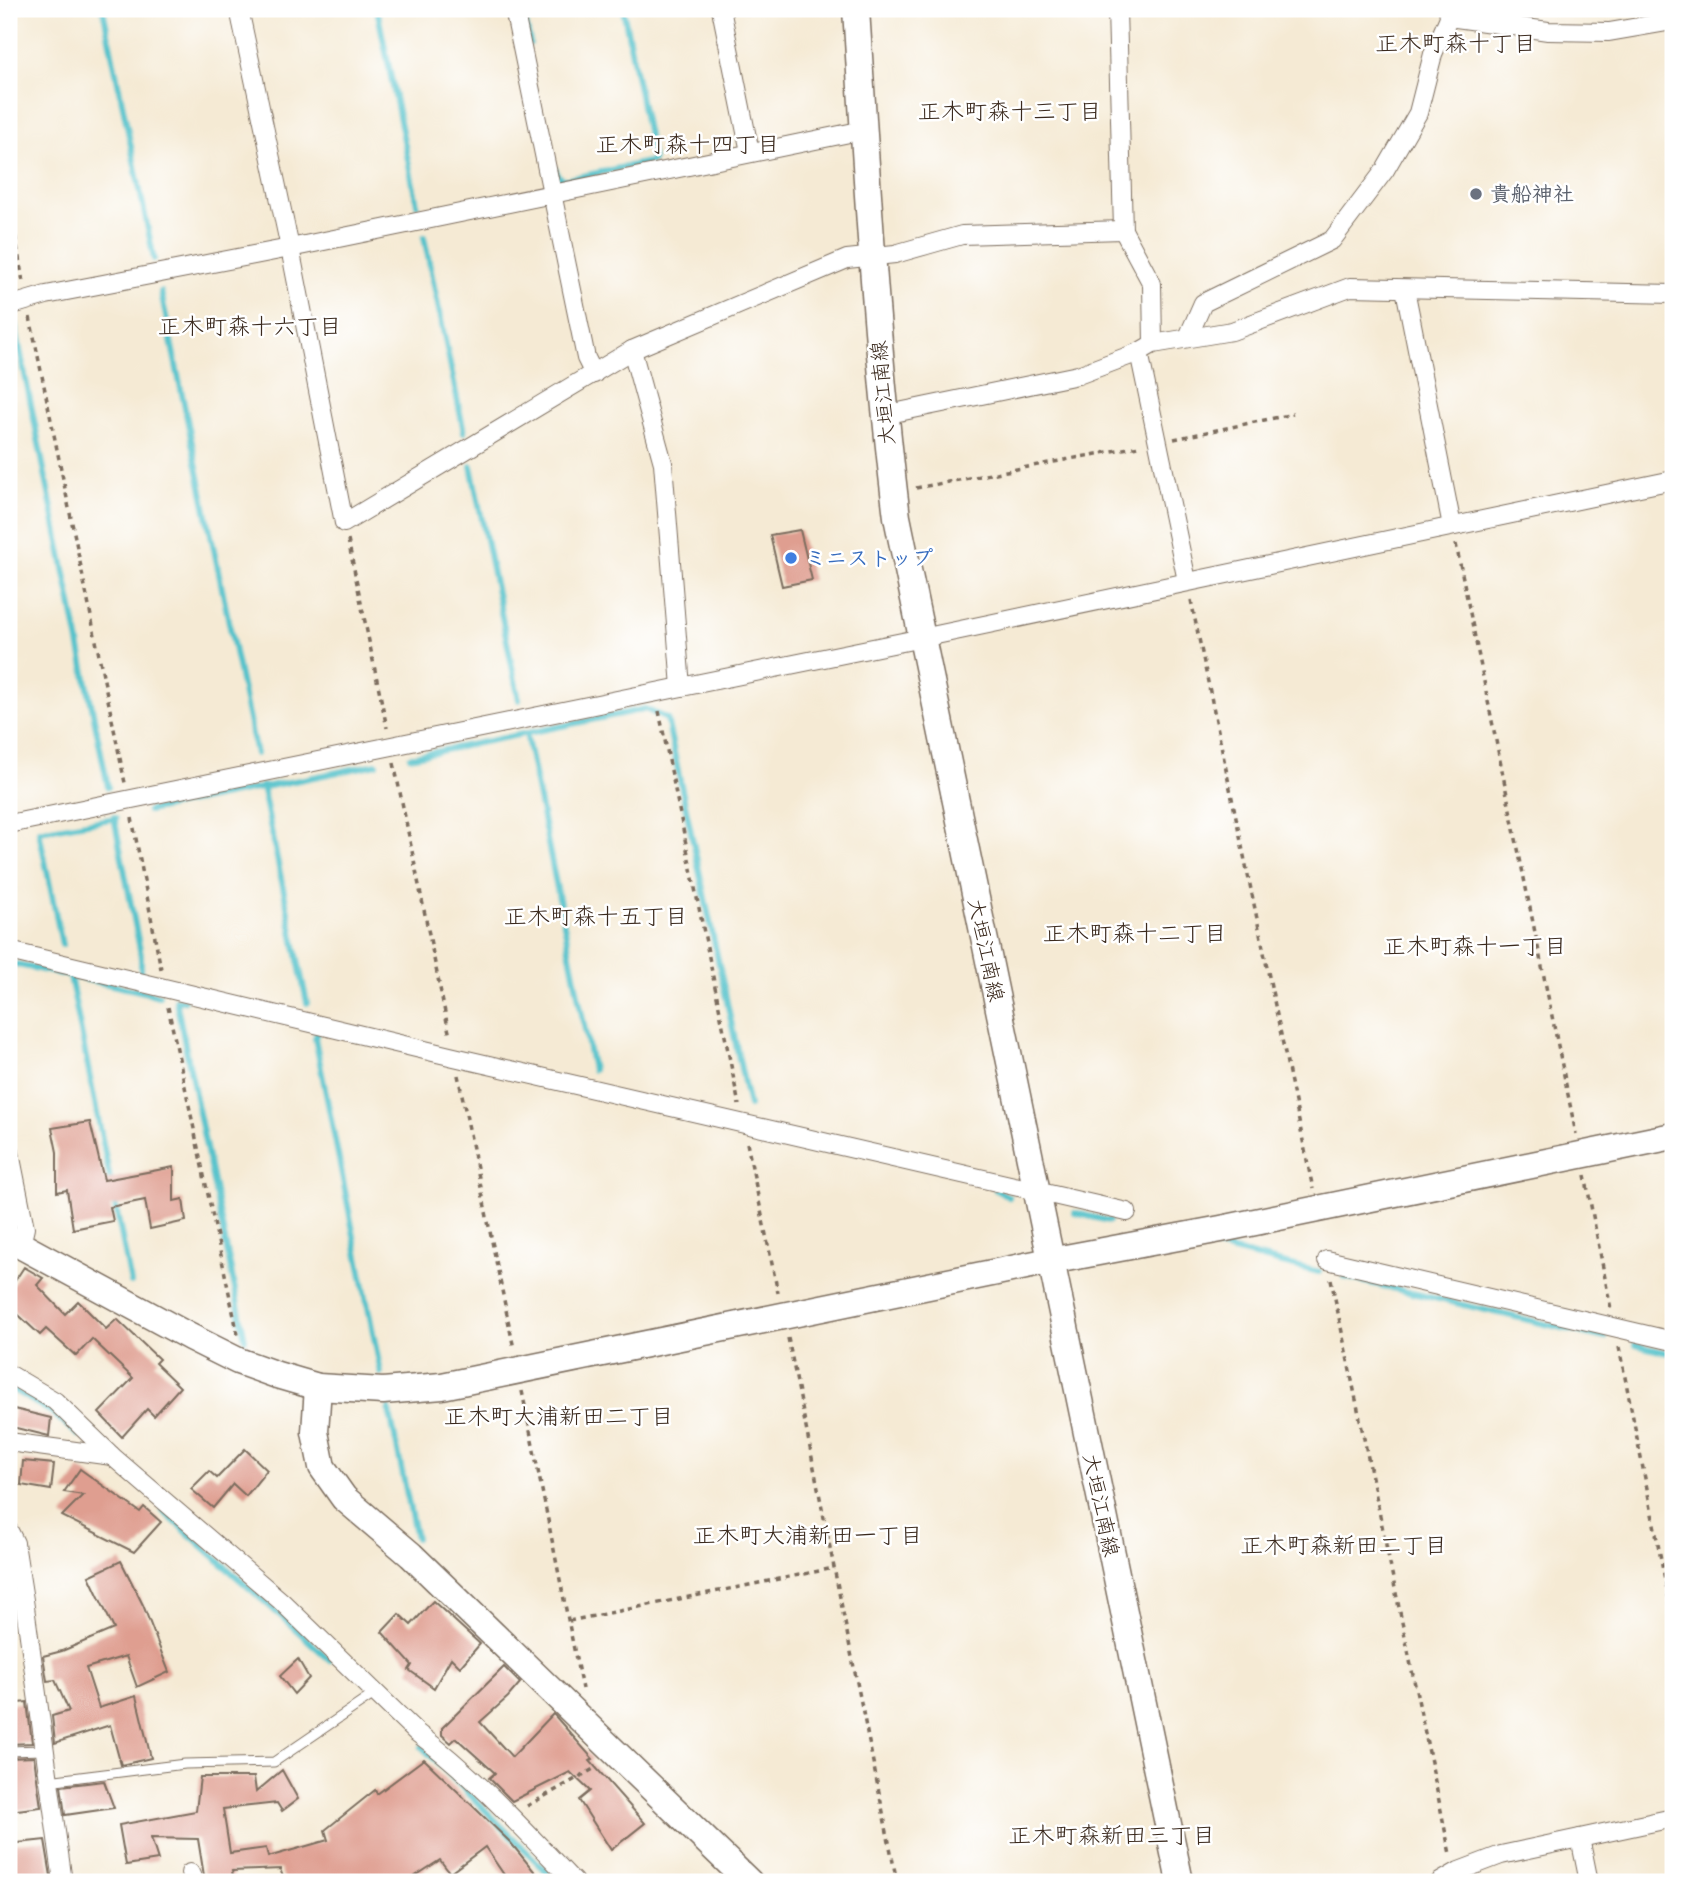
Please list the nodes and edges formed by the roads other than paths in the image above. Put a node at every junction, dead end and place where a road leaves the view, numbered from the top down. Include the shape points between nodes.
1 (239, 9) edge
2 (514, 9) edge
3 (721, 9) edge
4 (856, 9) edge
5 (1117, 9) edge
6 (1449, 13) edge
7 (1673, 21) edge
8 (864, 130) junction
9 (750, 152) junction
10 (552, 192) junction
11 (1123, 230) junction
12 (290, 248) junction
13 (871, 256) junction
14 (1405, 289) junction
15 (1673, 294) edge
16 (9, 306) edge
17 (1188, 337) junction
18 (1146, 348) junction
19 (632, 350) junction
20 (594, 373) junction
21 (884, 415) junction
22 (1673, 480) edge
23 (1452, 526) junction
24 (1187, 581) junction
25 (922, 638) junction
26 (681, 687) junction
27 (9, 824) edge
28 (9, 951) edge
29 (1673, 1136) edge
30 (9, 1148) edge
31 (1035, 1190) junction
32 (1127, 1212) dead end
33 (15, 1242) edge
34 (1327, 1260) dead end
35 (1050, 1261) junction
36 (1673, 1341) edge
37 (9, 1375) edge
38 (318, 1387) junction
39 (9, 1443) edge
40 (112, 1456) junction
41 (9, 1531) edge
42 (377, 1692) junction
43 (43, 1750) junction
44 (9, 1751) edge
45 (48, 1781) junction
46 (1673, 1818) edge
47 (1580, 1838) junction
48 (63, 1882) edge
49 (574, 1882) edge
50 (750, 1882) edge
51 (1180, 1882) edge
52 (1440, 1882) edge
53 (1589, 1882) edge

1 - 12 street
2 - 10 street
3 - 9 street
4 - 8 street, 大垣江南線
5 - 11 street
6 - 7 street via 1548,32 1609,32
6 - 17 street via 1418,113 1385,170 1332,240 1203,303
8 - 9 street
8 - 13 street, 大垣江南線
9 - 10 street
10 - 12 street
10 - 20 street via 586,358
11 - 13 street via 962,235
11 - 18 street via 1153,284
12 - 16 street
12 - 20 street via 344,523
13 - 19 street via 847,259
13 - 21 street, 大垣江南線
14 - 15 street
14 - 17 street via 1350,287 1232,331
14 - 23 street
17 - 18 street
18 - 21 street via 1078,375
18 - 24 street
19 - 20 street
19 - 26 street via 663,463
21 - 25 street, 大垣江南線
22 - 23 street
23 - 24 street
24 - 25 street
25 - 26 street
25 - 31 street, 大垣江南線
26 - 27 street
28 - 31 street
29 - 35 street
30 - 33 street via 25,1228
31 - 32 street
31 - 35 street, 大垣江南線
33 - 38 street via 238,1362
34 - 36 street
35 - 38 street via 442,1386 383,1391
35 - 51 street, 大垣江南線
37 - 40 street via 55,1401
38 - 50 street via 315,1432 322,1466 344,1498 411,1555
39 - 40 street
40 - 42 street via 281,1601
41 - 43 street via 24,1600
42 - 45 lane via 274,1762 185,1764
42 - 49 street via 510,1815
43 - 44 lane
43 - 45 street
45 - 48 street
46 - 47 street
47 - 52 street via 1501,1855
47 - 53 street

